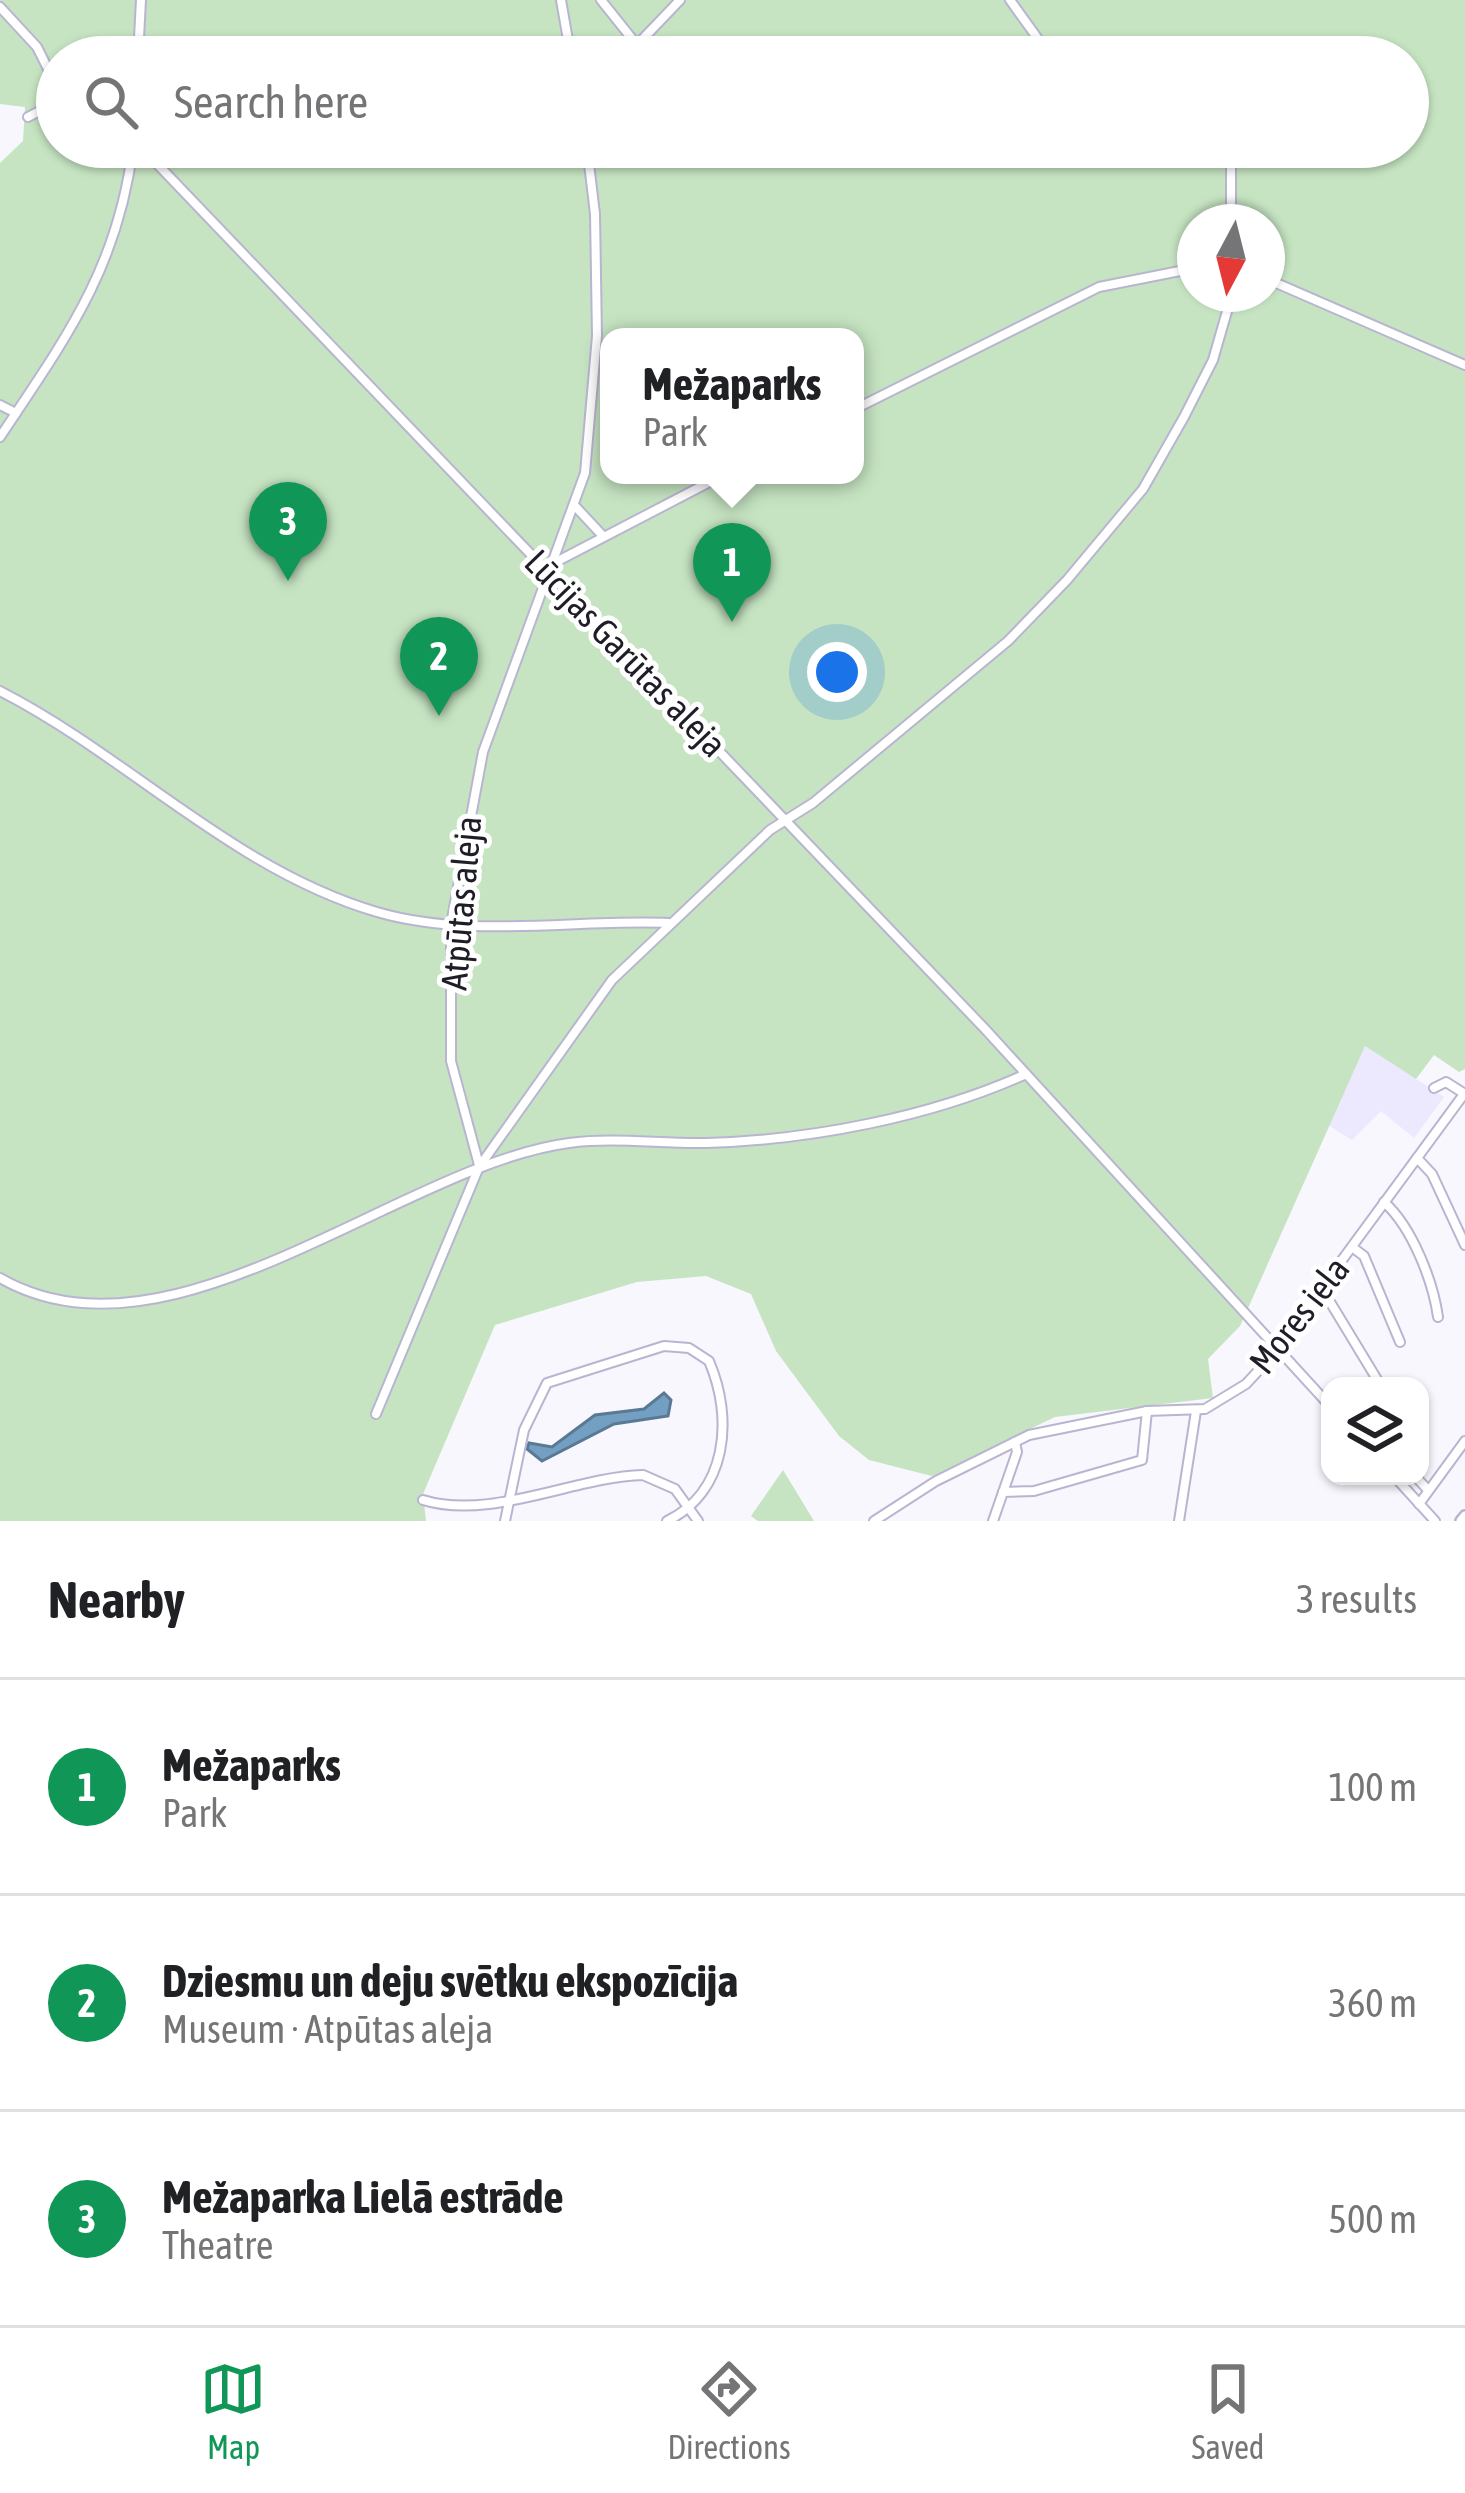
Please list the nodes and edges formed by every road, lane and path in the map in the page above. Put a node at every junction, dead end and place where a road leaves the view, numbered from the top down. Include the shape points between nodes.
1 (141, 0) edge
2 (561, 0) edge
3 (601, 0) edge
4 (680, 0) edge
5 (1010, 0) edge
6 (0, 7) edge
7 (139, 36) edge
8 (568, 36) edge
9 (630, 36) edge
10 (646, 36) edge
11 (1036, 36) edge
12 (36, 46) edge
13 (36, 113) edge
14 (28, 117) dead end
15 (132, 168) edge
16 (158, 168) edge
17 (589, 168) edge
18 (1231, 168) edge
19 (1231, 204) edge
20 (1177, 271) edge
21 (1285, 287) edge
22 (1226, 312) edge
23 (1465, 365) edge
24 (0, 405) edge
25 (864, 406) edge
26 (16, 413) junction
27 (0, 436) edge
28 (705, 484) edge
29 (574, 505) junction
30 (602, 535) junction
31 (550, 567) junction
32 (0, 691) edge
33 (785, 821) junction
34 (668, 923) junction
35 (452, 924) junction
36 (1026, 1074) junction
37 (1434, 1088) dead end
38 (1464, 1094) edge
39 (1417, 1158) junction
40 (479, 1167) junction
41 (1384, 1202) junction
42 (1465, 1245) edge
43 (1352, 1246) junction
44 (0, 1278) edge
45 (1321, 1287) junction
46 (1438, 1317) dead end
47 (1400, 1342) dead end
48 (1276, 1347) junction
49 (1376, 1377) edge
50 (1321, 1396) edge
51 (1147, 1411) junction
52 (1196, 1411) junction
53 (376, 1414) dead end
54 (1465, 1441) edge
55 (1016, 1442) junction
56 (1402, 1485) edge
57 (1423, 1485) edge
58 (1428, 1490) junction
59 (1003, 1492) junction
60 (423, 1500) dead end
61 (1419, 1504) junction
62 (693, 1509) junction
63 (482, 1517) dead end
64 (494, 1518) dead end
65 (506, 1520) edge
66 (667, 1521) edge
67 (698, 1521) edge
68 (874, 1521) edge
69 (993, 1521) edge
70 (1179, 1521) edge
71 (1435, 1521) edge

1 - 7 street
2 - 8 street
3 - 9 street
4 - 10 street
5 - 11 street
6 - 12 street
13 - 14 street
15 - 26 street via 95,292
16 - 31 street, Lūcijas Garūtas aleja
17 - 29 street, Atpūtas aleja via 597,336 585,473
18 - 19 street
20 - 25 street via 1109,283
21 - 23 street
22 - 33 street via 1206,377 1111,529 1008,641
24 - 26 street
26 - 27 street
28 - 30 street
29 - 30 street
29 - 31 street, Atpūtas aleja
30 - 31 street
31 - 33 street, Lūcijas Garūtas aleja
31 - 35 street, Atpūtas aleja via 483,752
32 - 35 street via 293,878 376,912
33 - 34 street
33 - 36 street, Lūcijas Garūtas aleja
34 - 35 street
34 - 40 street via 612,980
35 - 40 street, Atpūtas aleja via 452,1061
36 - 40 street via 933,1106 813,1131 707,1143 570,1142
36 - 48 street, Lūcijas Garūtas aleja
37 - 38 street via 1446,1082
38 - 39 street, Mores iela
39 - 41 street, Mores iela
39 - 42 street
40 - 44 street via 272,1263 198,1287 84,1301 41,1296
40 - 53 street
41 - 43 street, Mores iela
41 - 46 street via 1400,1218
43 - 45 street, Mores iela
43 - 47 street via 1364,1256
45 - 48 street, Mores iela
45 - 49 street
48 - 50 street, Lūcijas Garūtas aleja
48 - 52 street, Mores iela via 1246,1384
51 - 52 street, Mores iela
51 - 55 street, Mores iela
51 - 59 street via 1142,1460
52 - 70 street
54 - 58 street
55 - 59 street
55 - 68 street, Mores iela
56 - 61 street
57 - 58 street
58 - 61 street
59 - 69 street
60 - 63 street
61 - 71 street
62 - 65 street via 658,1478 633,1475
62 - 65 street via 719,1460 718,1396 706,1358 674,1345 542,1388 524,1430
62 - 66 street
62 - 67 street
64 - 65 street

